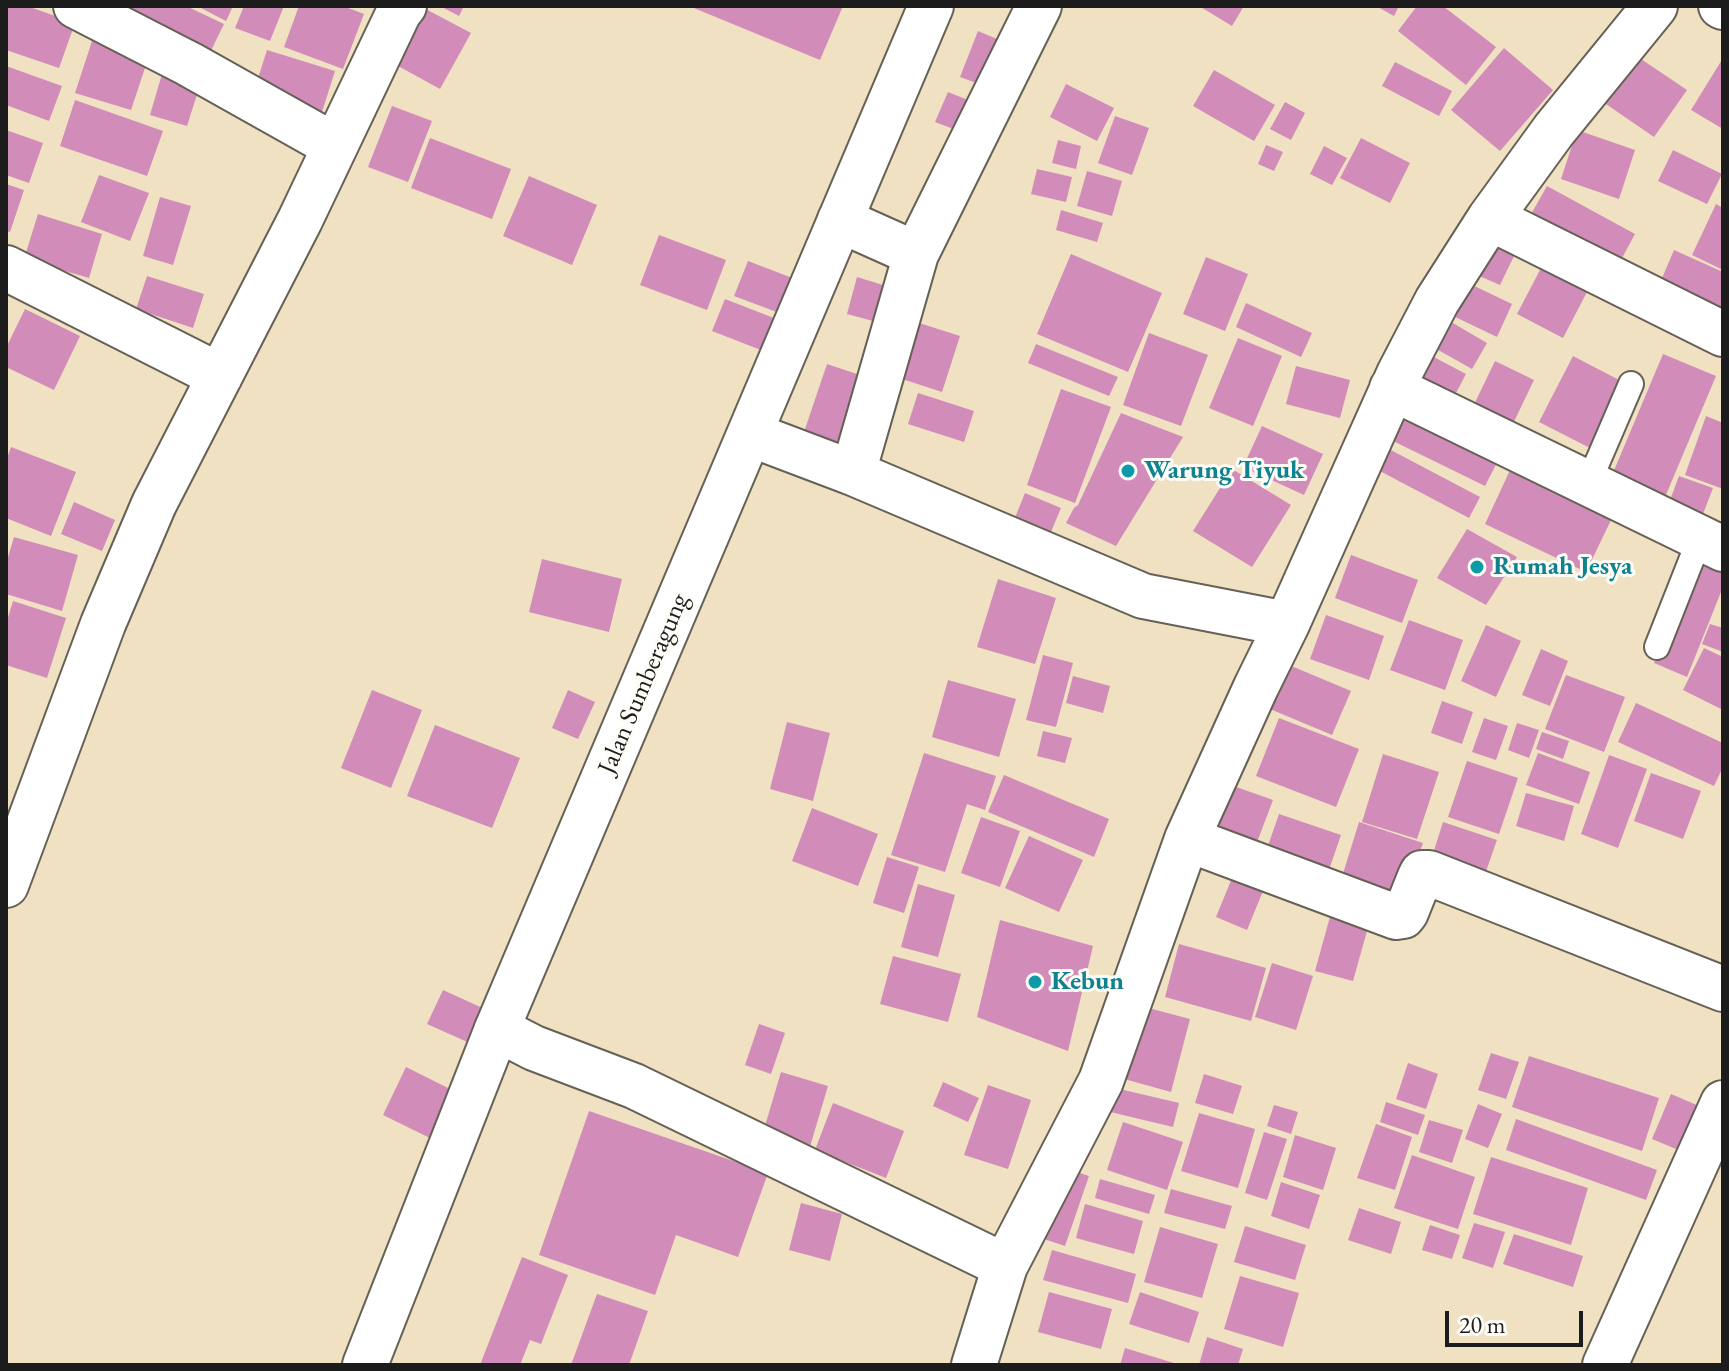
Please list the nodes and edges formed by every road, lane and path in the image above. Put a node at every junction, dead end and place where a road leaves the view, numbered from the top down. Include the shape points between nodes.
1 (76, 6) edge
2 (931, 6) edge
3 (1039, 6) edge
4 (1655, 6) edge
5 (398, 8) edge
6 (335, 146) junction
7 (1490, 218) junction
8 (840, 220) junction
9 (916, 254) junction
10 (6, 268) edge
11 (1723, 334) edge
12 (220, 376) junction
13 (1631, 384) dead end
14 (1392, 388) junction
15 (762, 439) junction
16 (844, 470) junction
17 (1588, 484) junction
18 (1711, 543) edge
19 (1287, 624) junction
20 (1657, 647) dead end
21 (1187, 839) junction
22 (6, 885) edge
23 (1723, 989) edge
24 (516, 1039) junction
25 (1723, 1103) edge
26 (1005, 1266) junction
27 (365, 1365) edge
28 (974, 1365) edge
29 (1605, 1365) edge

1 - 6 street
2 - 8 street, Jalan Sumberagung
3 - 9 street
4 - 7 street
5 - 6 street
6 - 12 street
7 - 11 street
7 - 14 street via 1437,301
8 - 9 street
8 - 15 street, Jalan Sumberagung
9 - 16 street
10 - 12 street
12 - 22 street via 154,504 108,610
13 - 17 lane
14 - 17 street
14 - 19 street
15 - 16 street
15 - 24 street, Jalan Sumberagung
16 - 19 street via 1143,596
17 - 18 street
18 - 20 lane
19 - 21 street
21 - 23 street via 1396,917 1406,912 1422,873 1429,873
21 - 26 street via 1101,1081
24 - 26 street via 634,1086
24 - 27 street, Jalan Sumberagung
25 - 29 street
26 - 28 street

